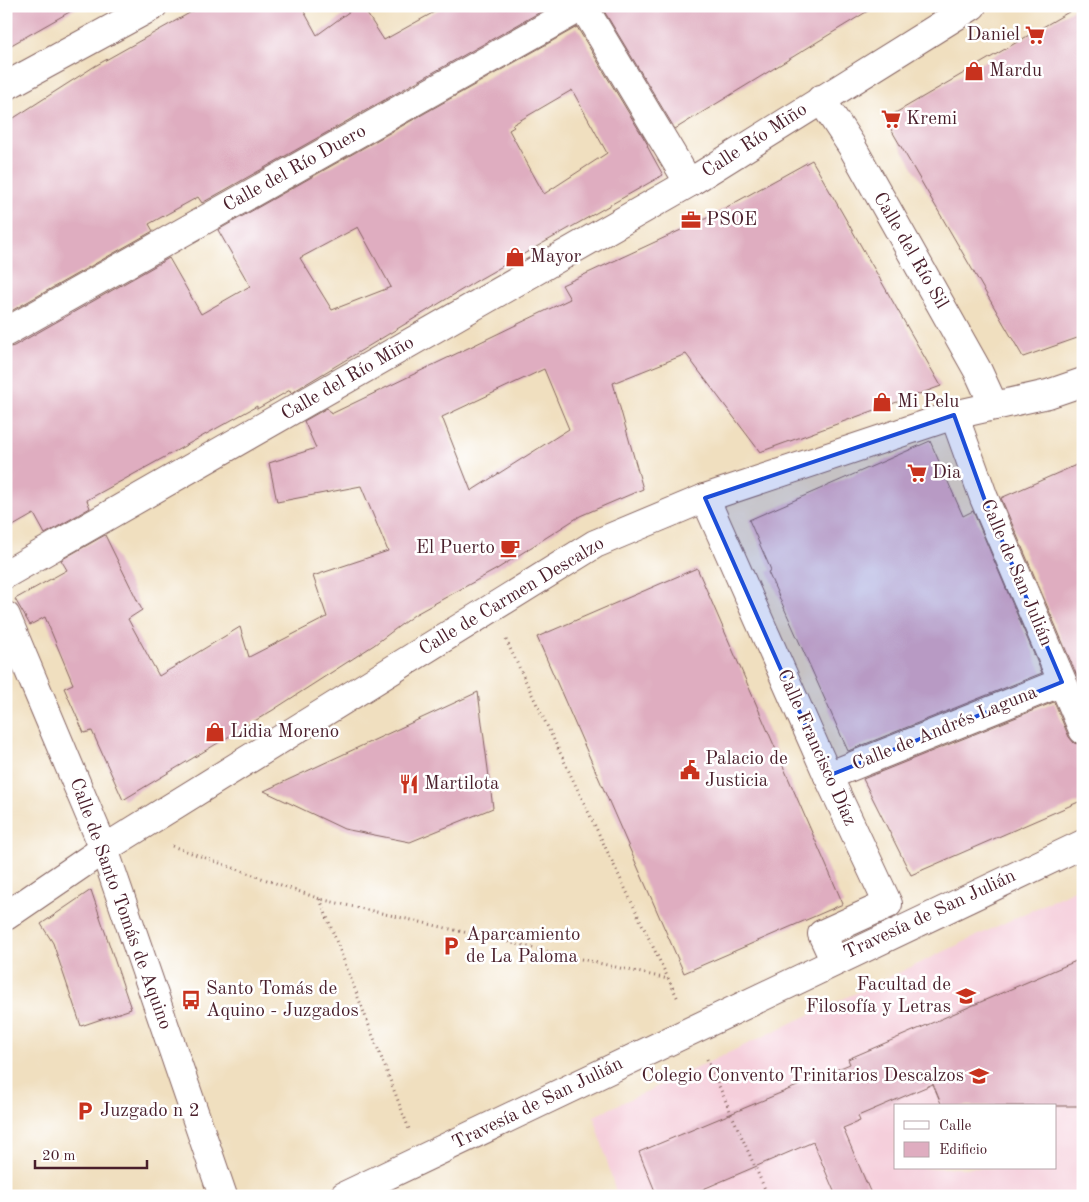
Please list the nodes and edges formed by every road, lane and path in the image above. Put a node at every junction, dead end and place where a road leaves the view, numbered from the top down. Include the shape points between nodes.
1 (152, 6) edge
2 (583, 6) edge
3 (972, 6) edge
4 (6, 86) edge
5 (821, 99) junction
6 (689, 184) junction
7 (6, 332) edge
8 (1083, 382) edge
9 (994, 406) junction
10 (954, 415) junction
11 (705, 498) junction
12 (6, 574) edge
13 (492, 607) junction
14 (6, 616) edge
15 (1062, 682) junction
16 (1083, 730) edge
17 (828, 776) junction
18 (141, 827) junction
19 (1083, 844) edge
20 (104, 849) junction
21 (320, 899) junction
22 (6, 916) edge
23 (834, 960) junction
24 (668, 979) junction
25 (693, 1029) junction
26 (420, 1160) junction
27 (223, 1196) edge
28 (344, 1196) edge
29 (768, 1196) edge

1 - 4 street
2 - 6 street
2 - 7 street, Calle del Río Duero
3 - 5 street
5 - 6 street, Calle Río Miño
5 - 9 street, Calle del Río Sil via 978,371
6 - 12 street, Calle del Río Miño
8 - 9 street, Calle de Carmen Descalzo
9 - 10 street, Calle de Carmen Descalzo
10 - 11 street, Calle de Carmen Descalzo
10 - 15 street, Calle de San Julián via 984,498
11 - 13 street, Calle de Carmen Descalzo via 595,544
11 - 17 street, Calle Francisco Díaz
13 - 18 street, Calle de Carmen Descalzo
13 - 24 path
14 - 20 street, Calle de Santo Tomás de Aquino
15 - 16 street, Calle de San Julián
15 - 17 street, Calle de Andrés Laguna
17 - 23 street, Calle Francisco Díaz via 888,904 822,934
18 - 20 street, Calle de Carmen Descalzo
18 - 21 path via 148,838
19 - 23 street, Travesía de San Julián
20 - 22 street, Calle de Carmen Descalzo
20 - 27 street, Calle de Santo Tomás de Aquino
21 - 24 path
21 - 26 path
23 - 25 street, Travesía de San Julián
24 - 25 path
25 - 26 street, Travesía de San Julián
25 - 29 path
26 - 28 street, Travesía de San Julián

